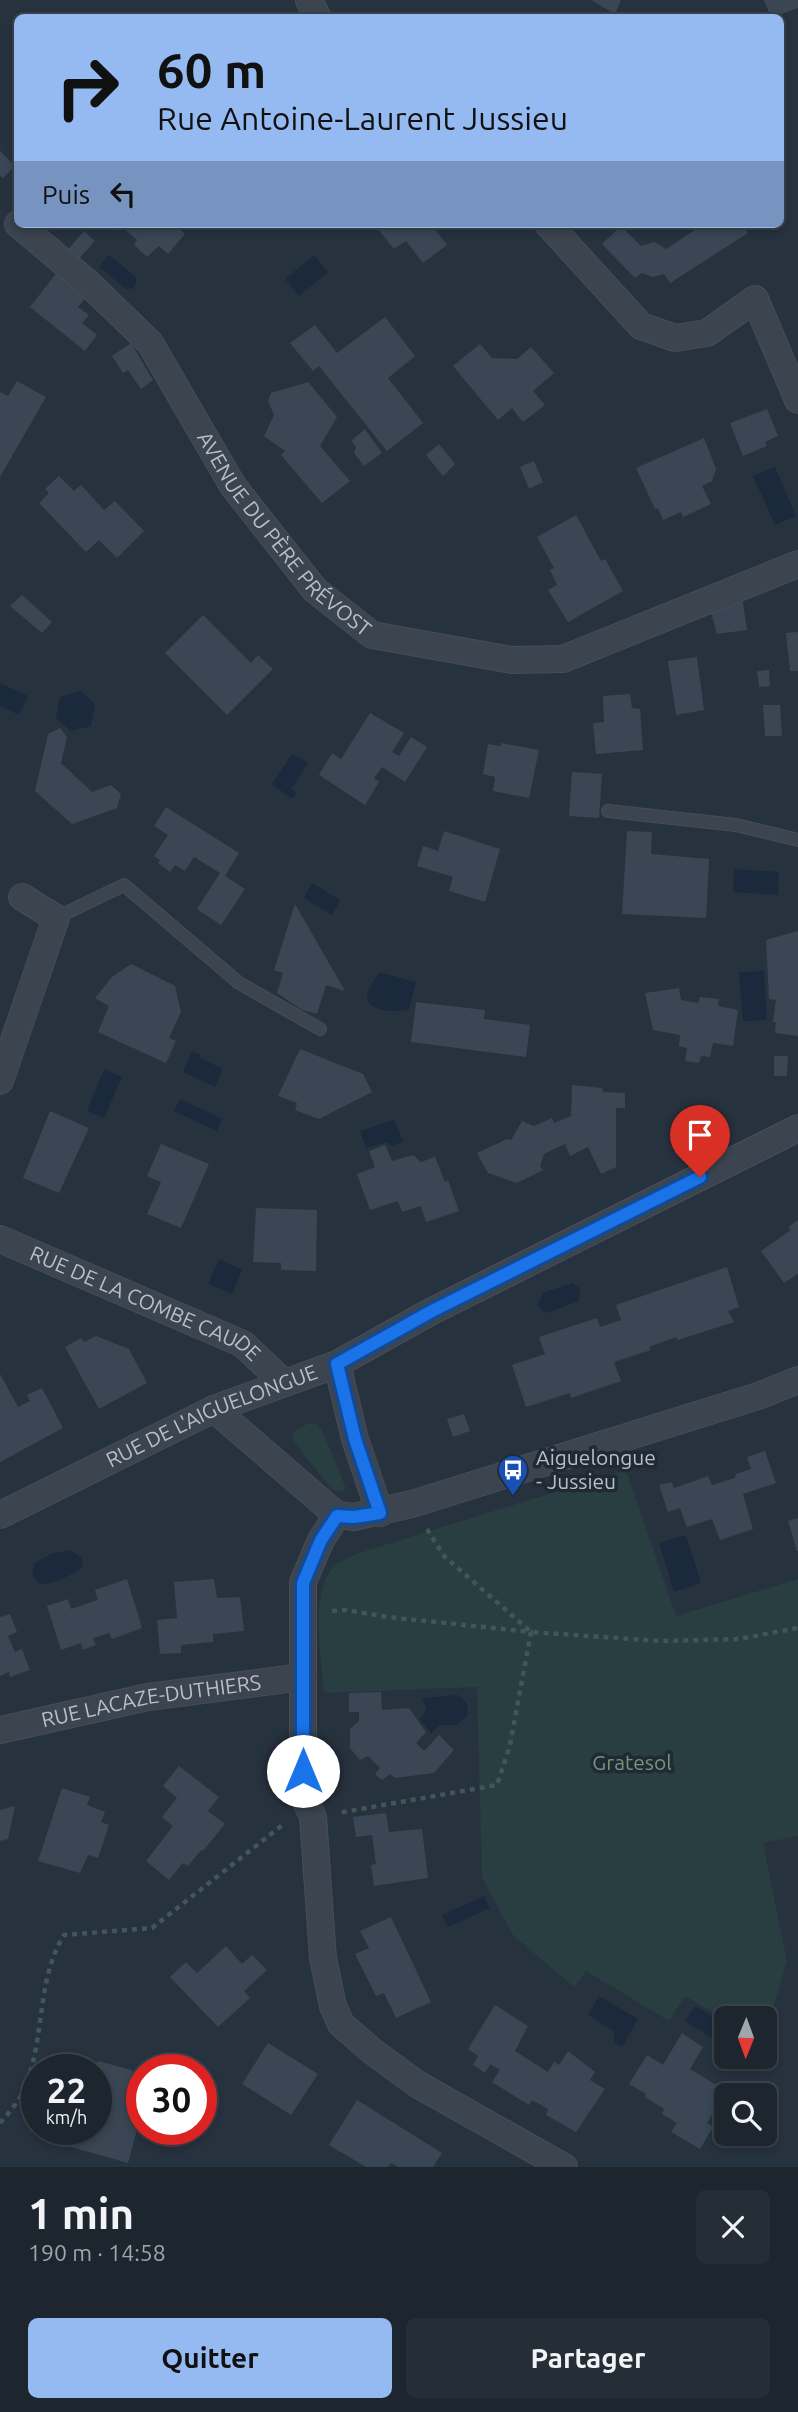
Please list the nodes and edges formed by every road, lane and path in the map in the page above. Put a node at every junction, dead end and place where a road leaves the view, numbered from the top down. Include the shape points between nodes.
1 (0, 209) edge
2 (14, 221) edge
3 (23, 228) edge
4 (552, 228) edge
5 (798, 400) edge
6 (798, 564) edge
7 (608, 811) dead end
8 (798, 840) edge
9 (22, 897) dead end
10 (56, 918) junction
11 (320, 1029) dead end
12 (0, 1081) edge
13 (798, 1128) edge
14 (4, 1250) edge
15 (337, 1364) junction
16 (798, 1380) edge
17 (283, 1382) junction
18 (214, 1409) junction
19 (412, 1504) junction
20 (380, 1513) junction
21 (0, 1515) edge
22 (337, 1516) junction
23 (303, 1612) junction
24 (798, 1628) edge
25 (531, 1632) junction
26 (303, 1677) junction
27 (0, 1730) edge
28 (313, 1817) junction
29 (0, 2123) edge
30 (564, 2167) edge

1 - 2 street, AVENUE DU PÈRE PRÉVOST
3 - 6 street, AVENUE DU PÈRE PRÉVOST via 150,343 233,486 315,590 372,635 512,660 563,659
4 - 5 street via 641,326 675,338 707,333 755,299
7 - 8 lane via 736,825
9 - 10 street
10 - 11 lane via 124,885 239,983
10 - 12 street
13 - 15 street, RUE DE L'AIGUELONGUE via 432,1311
14 - 17 street, RUE DE LA COMBE CAUDE via 243,1344
15 - 17 street, RUE DE L'AIGUELONGUE
15 - 20 street via 355,1439
16 - 19 street
17 - 18 street, RUE DE L'AIGUELONGUE
18 - 21 street, RUE DE L'AIGUELONGUE
18 - 22 street
19 - 20 street
19 - 25 path via 444,1556
20 - 22 street
22 - 23 street via 303,1583
23 - 25 path via 346,1610
23 - 26 street
24 - 25 path via 726,1640
25 - 28 path via 510,1745 497,1785
26 - 27 street, RUE LACAZE-DUTHIERS via 148,1697
26 - 28 street via 303,1795
28 - 29 path via 284,1824 152,1928 64,1936 54,1952 33,2064 20,2098
28 - 30 street via 323,1958 341,2024 417,2084

